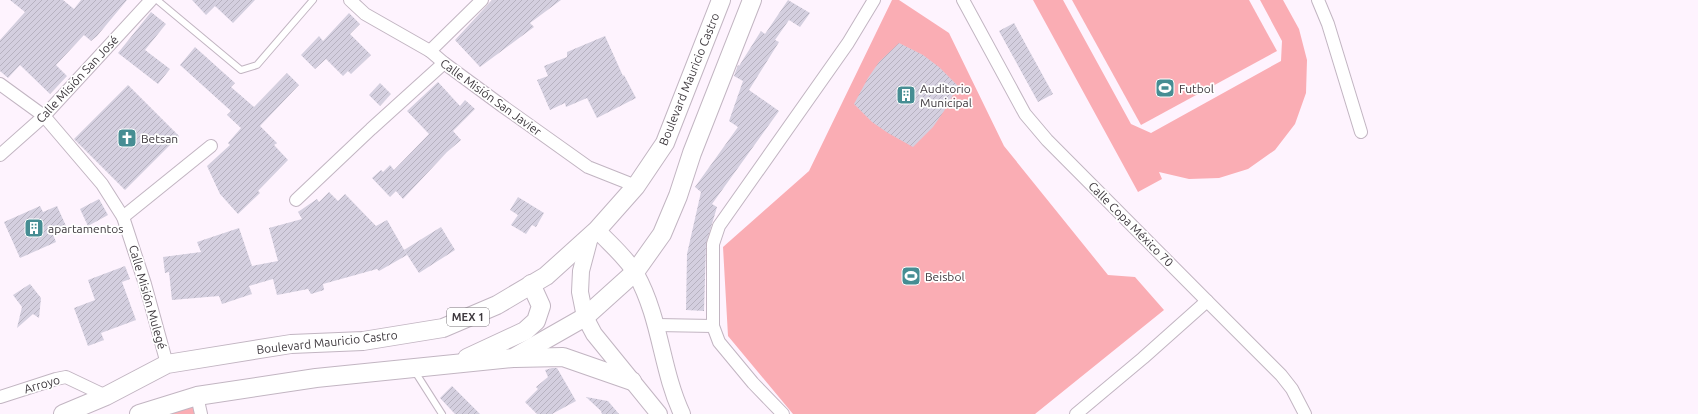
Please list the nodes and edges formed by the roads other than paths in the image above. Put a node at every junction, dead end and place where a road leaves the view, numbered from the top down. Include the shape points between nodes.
1 (150, 0) edge
2 (157, 0) edge
3 (313, 0) edge
4 (350, 0) edge
5 (482, 0) edge
6 (721, 0) edge
7 (752, 0) edge
8 (874, 0) edge
9 (963, 0) edge
10 (1318, 0) edge
11 (430, 51) junction
12 (444, 63) junction
13 (0, 84) edge
14 (44, 116) junction
15 (1361, 132) dead end
16 (211, 146) dead end
17 (0, 155) edge
18 (636, 186) junction
19 (296, 200) dead end
20 (124, 217) junction
21 (594, 234) junction
22 (635, 272) junction
23 (531, 284) junction
24 (1207, 301) junction
25 (585, 318) junction
26 (657, 325) junction
27 (713, 326) junction
28 (512, 358) junction
29 (167, 364) junction
30 (447, 365) junction
31 (413, 369) junction
32 (632, 381) junction
33 (106, 396) junction
34 (197, 396) junction
35 (0, 397) edge
36 (63, 414) edge
37 (139, 414) edge
38 (201, 414) edge
39 (442, 414) edge
40 (659, 414) edge
41 (682, 414) edge
42 (783, 414) edge
43 (1076, 414) edge
44 (1305, 414) edge

1 - 14 street, Calle Misión San José
2 - 3 lane via 241,70 257,65
4 - 11 street, Calle Misión San Javier via 365,14
5 - 11 street
6 - 18 main road, Boulevard Mauricio Castro / MEX 1 via 665,143
7 - 22 main road via 665,228
8 - 27 street via 848,43 719,226 713,244
9 - 24 street, Calle Copa México 70 via 1025,114 1047,140
10 - 15 street via 1328,24
11 - 12 street, Calle Misión San Javier
12 - 18 street, Calle Misión San Javier via 588,167
12 - 19 street
13 - 14 street, Calle Misión Mulegé
14 - 17 street, Calle Misión San José
14 - 20 street, Calle Misión Mulegé via 102,184
16 - 20 street
18 - 21 main road, Boulevard Mauricio Castro / MEX 1
20 - 29 street, Calle Misión Mulegé via 146,284
21 - 22 main road
21 - 23 main road, Boulevard Mauricio Castro / MEX 1 via 546,276
21 - 25 main road via 581,271 580,292
22 - 25 main road
22 - 26 main road
23 - 29 main road, Boulevard Mauricio Castro / MEX 1 via 497,305 443,328 363,341 291,344
23 - 30 main road via 541,306 536,321 525,331
24 - 43 street
24 - 44 street, Calle Copa México 70 via 1281,375 1292,389
25 - 28 main road
25 - 32 main road via 594,334
26 - 27 street
26 - 41 main road via 672,389
27 - 42 street via 718,342
28 - 30 main road
28 - 32 main road via 563,357
29 - 33 main road, Boulevard Mauricio Castro / MEX 1
30 - 31 main road
31 - 34 main road via 316,378
31 - 39 lane
32 - 40 main road
33 - 35 street, Arroyo via 66,377
33 - 36 main road, Boulevard Mauricio Castro / MEX 1
34 - 37 main road
34 - 38 street

